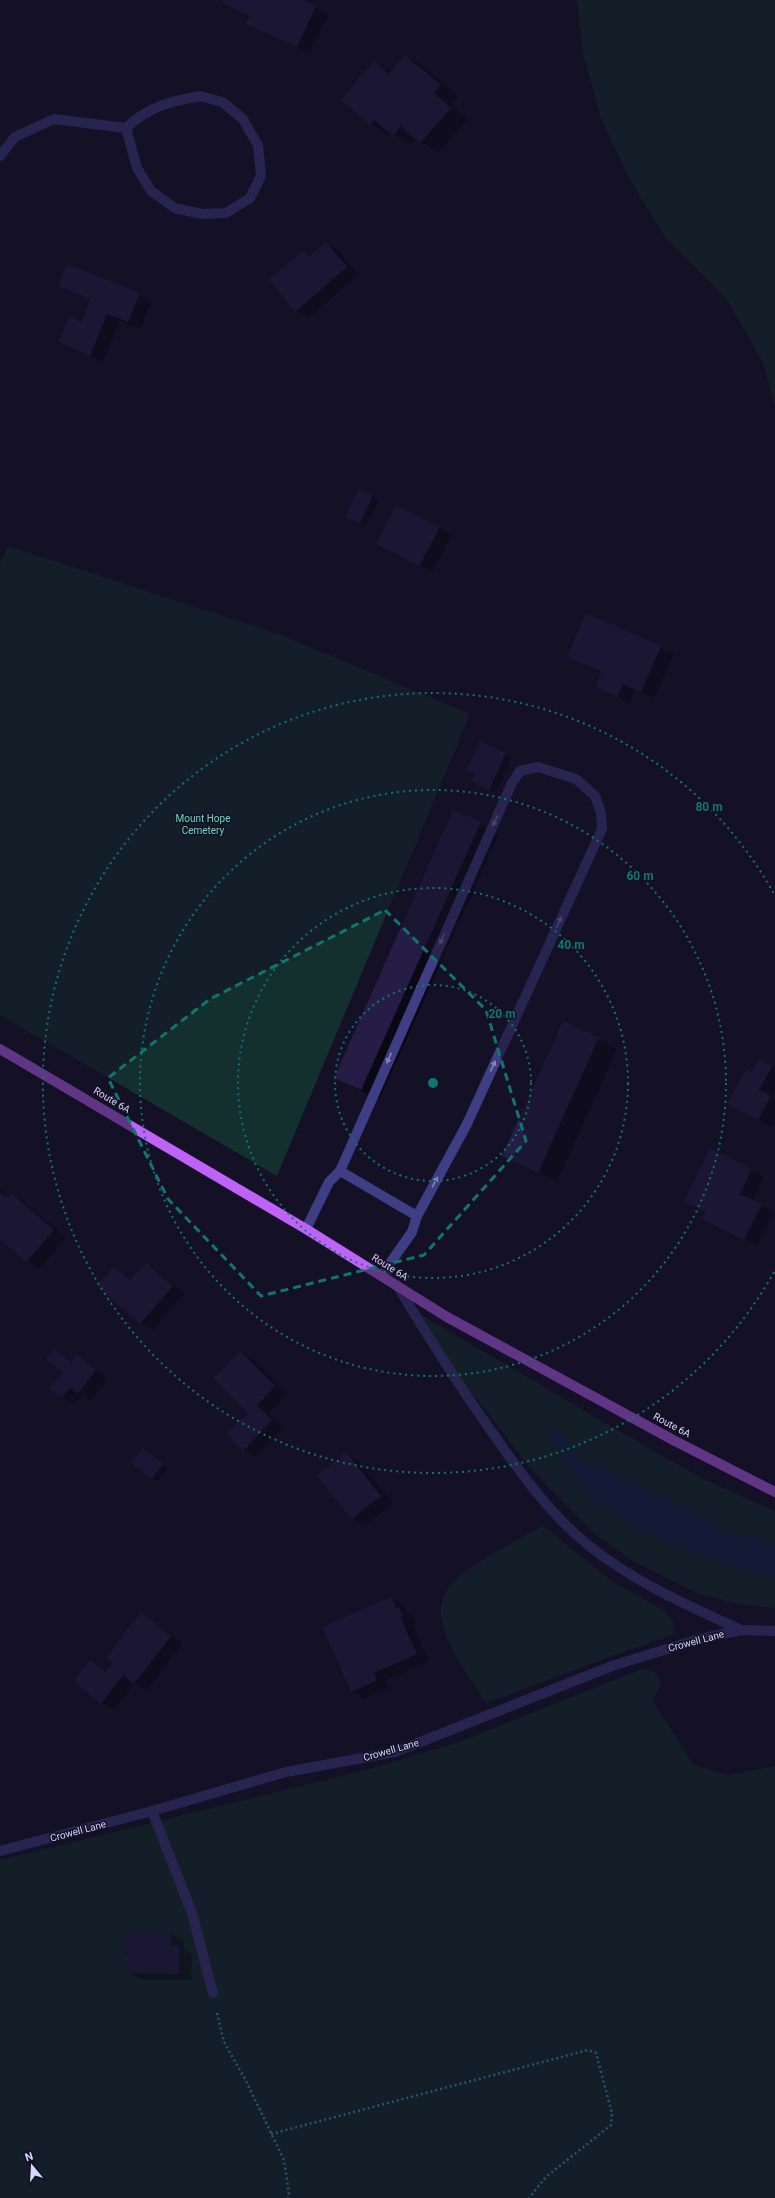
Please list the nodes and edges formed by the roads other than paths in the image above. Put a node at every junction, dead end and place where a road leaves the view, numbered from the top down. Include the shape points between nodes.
1 (126, 128) junction
2 (0, 156) edge
3 (0, 1049) edge
4 (340, 1170) junction
5 (417, 1216) junction
6 (306, 1229) junction
7 (381, 1276) junction
8 (397, 1285) junction
9 (775, 1492) edge
10 (741, 1630) junction
11 (775, 1630) edge
12 (152, 1811) junction
13 (0, 1851) edge
14 (213, 1993) road end

1 - 1 street via 142,114 170,102 200,96 222,102 242,118 258,145 261,176 250,198 226,213 202,214 175,208 151,192 137,168
1 - 2 street via 54,119 15,137
3 - 6 main road, Route 6A
4 - 5 street
5 -> 4 street via 467,1124 602,829 601,813 595,796 576,779 538,767 520,771 511,785
4 - 6 street via 329,1182
5 - 7 street via 412,1232
6 - 7 main road, Route 6A
7 - 8 main road, Route 6A
8 - 9 main road, Route 6A via 447,1317 675,1441
8 - 10 street via 449,1372 514,1464 552,1512 588,1545 632,1577
10 - 11 street, Crowell Lane
10 - 12 street, Crowell Lane via 699,1638 612,1666 395,1752 286,1772
12 - 13 street, Crowell Lane
12 - 14 street via 192,1913

